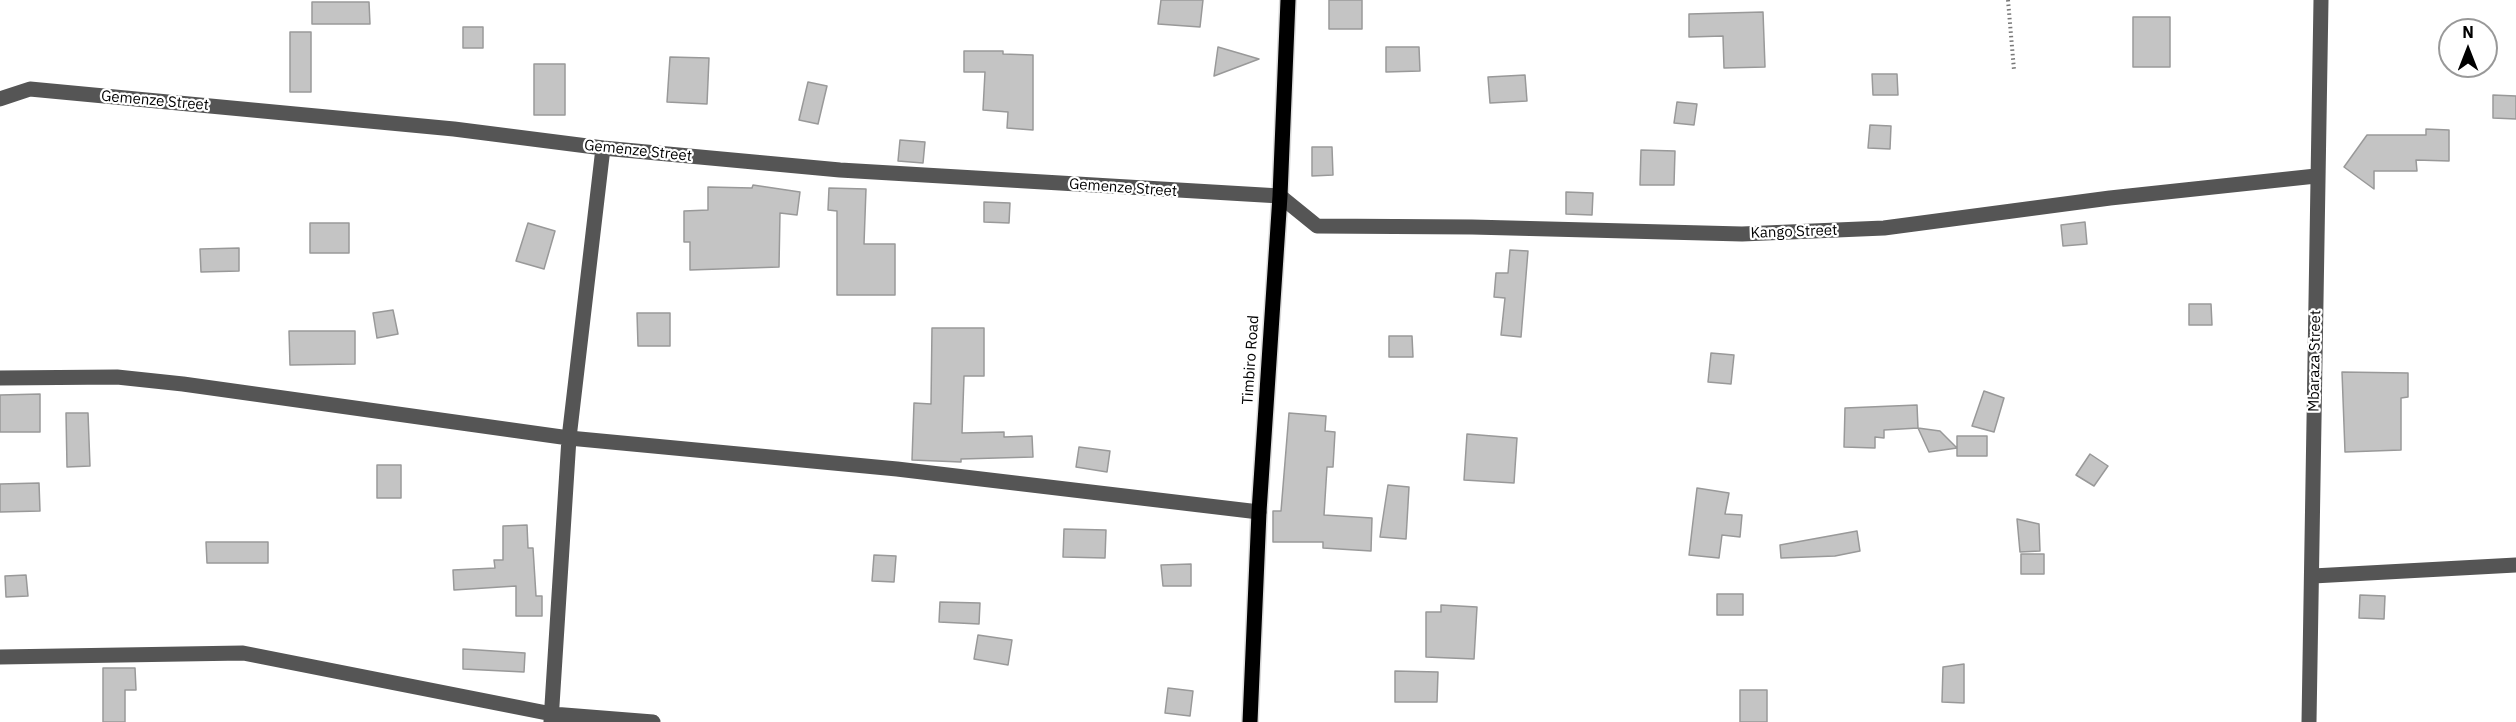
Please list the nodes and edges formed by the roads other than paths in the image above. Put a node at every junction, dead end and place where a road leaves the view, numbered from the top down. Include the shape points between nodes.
1 (1288, 0) edge
2 (2321, 0) edge
3 (0, 99) edge
4 (603, 148) junction
5 (2316, 176) junction
6 (1280, 196) junction
7 (0, 378) edge
8 (569, 438) junction
9 (1258, 512) junction
10 (2516, 565) edge
11 (2313, 576) junction
12 (0, 657) edge
13 (552, 718) edge
14 (653, 722) edge
15 (1250, 722) edge
16 (2309, 722) edge

1 - 6 main road, Timbiro Road
2 - 5 street, Mbaraza Street
3 - 4 street, Gemenze Street via 30,89 454,129
4 - 6 street, Gemenze Street via 840,170
4 - 8 street
5 - 6 street, Kango Street via 1884,228 1742,234 1317,226
5 - 11 street, Mbaraza Street
6 - 9 main road, Timbiro Road
7 - 8 street via 117,377 161,381
8 - 9 street via 897,469
8 - 13 street
9 - 15 main road, Timbiro Road
10 - 11 street
11 - 16 street, Mbaraza Street
12 - 13 street via 243,653
13 - 14 street

